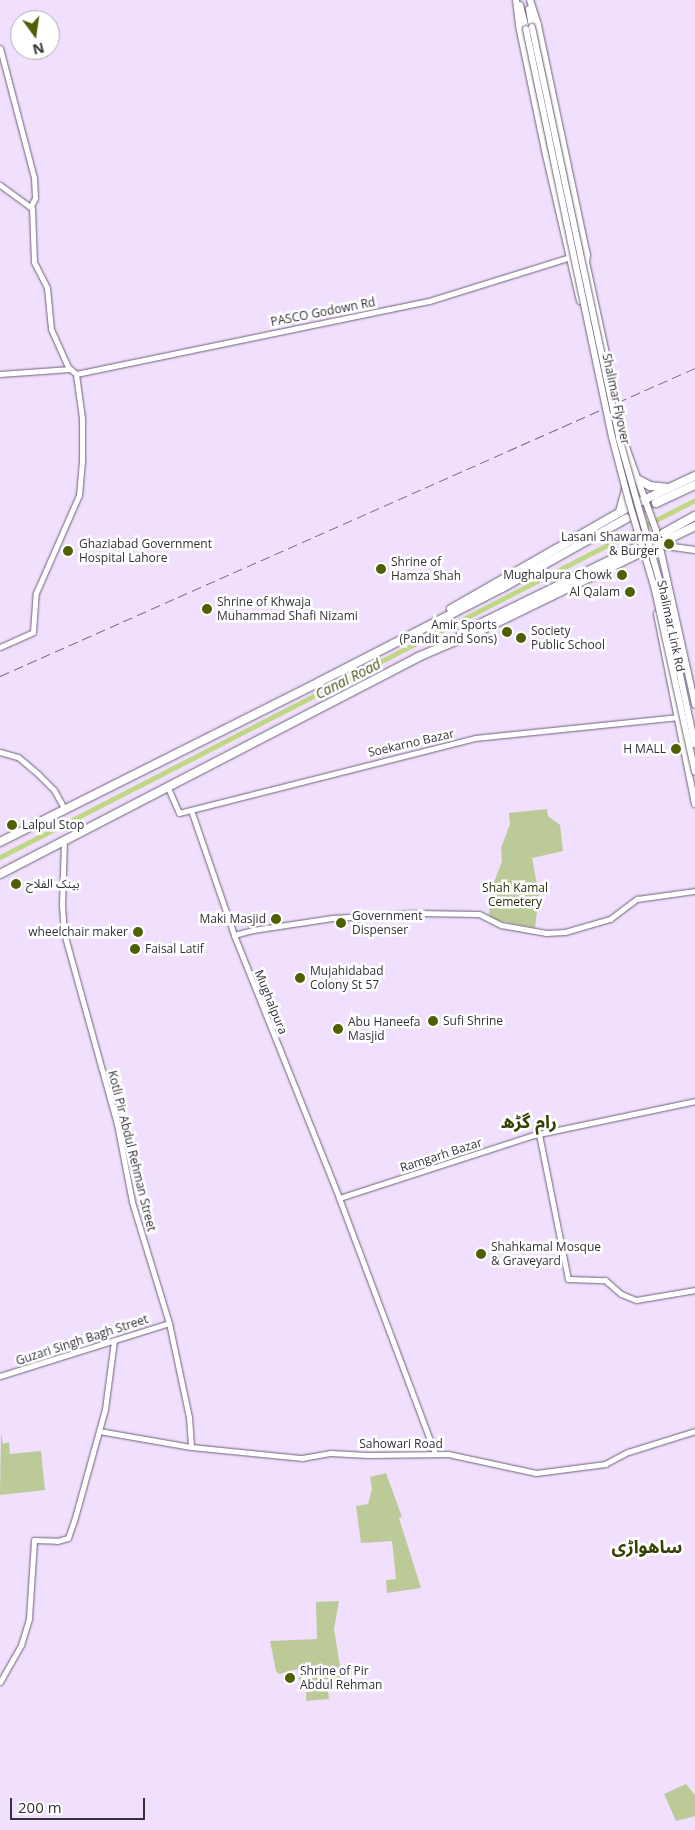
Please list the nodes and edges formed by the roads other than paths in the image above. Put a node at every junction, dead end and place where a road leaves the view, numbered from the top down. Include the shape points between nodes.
1 (518, 0) edge
2 (528, 0) edge
3 (529, 28) junction
4 (0, 48) edge
5 (0, 185) edge
6 (31, 206) junction
7 (570, 257) junction
8 (70, 369) junction
9 (0, 374) edge
10 (76, 374) junction
11 (619, 408) junction
12 (605, 413) junction
13 (695, 476) edge
14 (637, 479) junction
15 (695, 485) edge
16 (668, 488) junction
17 (626, 489) junction
18 (646, 498) junction
19 (656, 503) tunnel mouth
20 (631, 506) junction
21 (620, 512) junction
22 (695, 516) edge
23 (631, 518) junction
24 (695, 526) edge
25 (664, 534) dead end
26 (659, 545) junction
27 (635, 548) dead end
28 (695, 550) edge
29 (644, 552) junction
30 (416, 632) junction
31 (0, 647) edge
32 (418, 658) junction
33 (695, 705) edge
34 (679, 717) junction
35 (695, 745) edge
36 (0, 752) edge
37 (695, 774) edge
38 (168, 788) junction
39 (695, 804) edge
40 (64, 810) junction
41 (191, 810) junction
42 (64, 841) junction
43 (0, 842) edge
44 (0, 874) edge
45 (695, 891) edge
46 (234, 935) junction
47 (695, 1101) edge
48 (539, 1134) junction
49 (340, 1198) junction
50 (695, 1290) edge
51 (169, 1323) junction
52 (114, 1341) junction
53 (0, 1376) edge
54 (99, 1431) junction
55 (695, 1431) edge
56 (191, 1447) junction
57 (435, 1454) junction
58 (0, 1682) edge

1 - 3 main road
1 - 7 main road, Shalimar Link Rd via 520,31
2 - 3 main road
2 - 11 main road, Shalimar Link Rd via 540,35
3 - 35 main road, Shalimar Flyover, bridge via 619,438 662,590
3 - 37 main road, Shalimar Flyover, bridge via 612,437 665,630
4 - 6 street via 34,178 35,198
5 - 6 street
6 - 8 street via 34,213 35,264 47,288 51,329
7 - 10 street, PASCO Godown Rd via 429,301
7 - 12 main road, Shalimar Link Rd
8 - 9 street
8 - 10 street
10 - 31 street via 82,418 79,495 36,593 33,632
11 - 12 main road
11 - 14 main road, Shalimar Link Rd
12 - 17 main road, Shalimar Link Rd
13 - 16 highway
14 - 16 highway via 650,486
14 - 18 main road, Shalimar Link Rd
15 - 19 highway
16 - 18 highway
17 - 20 main road, Shalimar Link Rd
17 - 21 highway
18 - 20 highway
18 - 26 main road, Shalimar Link Rd
20 - 21 highway
20 - 23 main road, Shalimar Link Rd
21 - 30 highway via 475,593
22 - 25 highway
23 - 29 main road, Shalimar Link Rd, bridge
23 - 30 highway
24 - 26 highway
26 - 28 main road
26 - 29 highway
26 - 33 main road, Shalimar Link Rd
27 - 32 highway via 512,606
29 - 32 highway
29 - 34 main road, Shalimar Link Rd
30 - 40 highway
32 - 38 highway
34 - 39 main road, Shalimar Link Rd
34 - 41 street, Soekarno Bazar via 475,738
36 - 40 street via 18,757 38,774 54,790
38 - 41 street via 179,813
38 - 42 highway
40 - 43 highway
41 - 46 street, Mughalpura
42 - 44 highway
42 - 51 street, Kotli Pir Abdul Rehman Street via 64,932 117,1124 132,1202
45 - 46 street via 637,899 610,919 565,932 546,933 501,925 479,914 417,913 332,918
46 - 49 street, Mughalpura
47 - 48 street, Ramgarh Bazar
48 - 49 street, Ramgarh Bazar
48 - 50 street via 568,1279 605,1280 621,1294 636,1300
49 - 57 street, Mughalpura
51 - 52 street, Guzari Singh Bagh Street
51 - 56 street, Kotli Pir Abdul Rehman Street via 189,1417
52 - 53 street, Guzari Singh Bagh Street
52 - 54 street via 110,1381
54 - 56 street, Sahowari Road
54 - 58 street via 68,1538 34,1540 29,1621 21,1645
55 - 57 street, Sahowari Road via 628,1452 605,1464 536,1473 504,1464
56 - 57 street, Sahowari Road via 302,1458 330,1453

